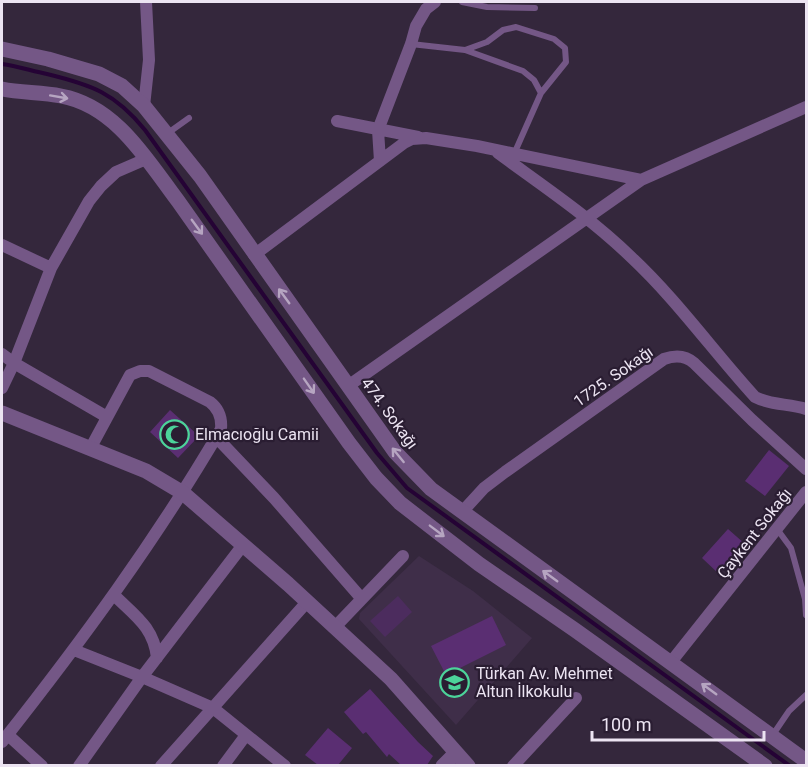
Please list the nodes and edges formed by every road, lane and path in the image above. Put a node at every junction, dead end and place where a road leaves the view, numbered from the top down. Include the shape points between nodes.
1 (146, 2) edge
2 (435, 2) edge
3 (462, 2) edge
4 (535, 8) dead end
5 (411, 44) junction
6 (2, 49) edge
7 (465, 50) junction
8 (2, 89) edge
9 (542, 93) junction
10 (144, 106) junction
11 (807, 107) edge
12 (189, 118) dead end
13 (337, 122) dead end
14 (378, 130) junction
15 (167, 134) junction
16 (419, 138) junction
17 (495, 150) junction
18 (514, 154) junction
19 (146, 159) junction
20 (380, 161) junction
21 (641, 180) junction
22 (587, 219) junction
23 (2, 245) edge
24 (254, 255) junction
25 (51, 268) junction
26 (2, 354) edge
27 (14, 363) junction
28 (348, 386) junction
29 (2, 388) edge
30 (807, 409) edge
31 (2, 413) edge
32 (107, 417) junction
33 (216, 438) junction
34 (90, 449) junction
35 (807, 469) edge
36 (807, 492) edge
37 (183, 494) junction
38 (462, 512) junction
39 (777, 529) junction
40 (243, 545) junction
41 (403, 556) dead end
42 (114, 595) junction
43 (362, 599) junction
44 (307, 602) junction
45 (807, 615) edge
46 (335, 627) junction
47 (74, 650) junction
48 (157, 658) junction
49 (671, 662) junction
50 (142, 677) junction
51 (807, 695) edge
52 (576, 698) dead end
53 (213, 708) junction
54 (246, 735) junction
55 (772, 736) junction
56 (5, 739) edge
57 (456, 753) junction
58 (807, 761) edge
59 (42, 765) edge
60 (79, 765) edge
61 (161, 765) edge
62 (223, 765) edge
63 (285, 765) edge
64 (443, 765) edge
65 (468, 765) edge
66 (513, 765) edge
67 (765, 765) edge

1 - 10 street via 149,60
2 - 5 street via 421,17
3 - 4 lane
5 - 7 lane
5 - 14 street
6 - 10 street, 474. Sokağı via 99,74 122,86
7 - 9 lane via 523,72
7 - 9 lane via 516,27 558,41 567,52 566,62
8 -> 19 street via 62,96 88,105 116,123
9 - 18 lane
10 - 15 street, 474. Sokağı
11 - 21 street
12 - 15 lane
13 - 14 street
14 - 16 street
14 - 20 street
15 - 24 street, 474. Sokağı
16 - 17 street
16 - 20 street via 408,141
17 - 18 street
17 - 22 street
18 - 21 street
19 - 25 street via 126,167 101,186
19 -> 67 street via 392,496 479,564
20 - 24 street
21 - 22 street
22 - 28 street
22 - 30 street via 654,279 755,397 770,404
23 - 25 street
28 -> 24 street, 474. Sokağı
25 - 27 street
26 - 27 street
27 - 29 street
27 - 32 street
38 -> 28 street, 474. Sokağı via 407,466
31 - 34 street
32 - 33 street via 130,375 149,371 214,405 222,424
32 - 34 street
33 - 37 street
33 - 43 street via 282,506
34 - 37 street via 146,471
35 - 38 street, 1725. Sokağı via 694,363 675,356 664,359 505,472
36 - 39 street, Çaykent Sokağı
37 - 40 street
37 - 42 street
49 -> 38 street, 474. Sokağı
39 - 45 lane via 791,548
39 - 49 street, Çaykent Sokağı
40 - 44 street
40 - 48 street
41 - 43 street
42 - 47 street
42 - 48 street via 149,629
43 - 46 street
44 - 46 street
44 - 53 street
46 - 57 street via 391,679
47 - 50 street
47 - 56 street
48 - 50 street
55 -> 49 street, 474. Sokağı
50 - 53 street
50 - 60 street
51 - 55 lane via 789,711
52 - 66 street
53 - 54 street
53 - 61 street
54 - 62 street
54 - 63 street
55 - 58 street, 474. Sokağı
56 - 59 street
57 - 64 street
57 - 65 street

